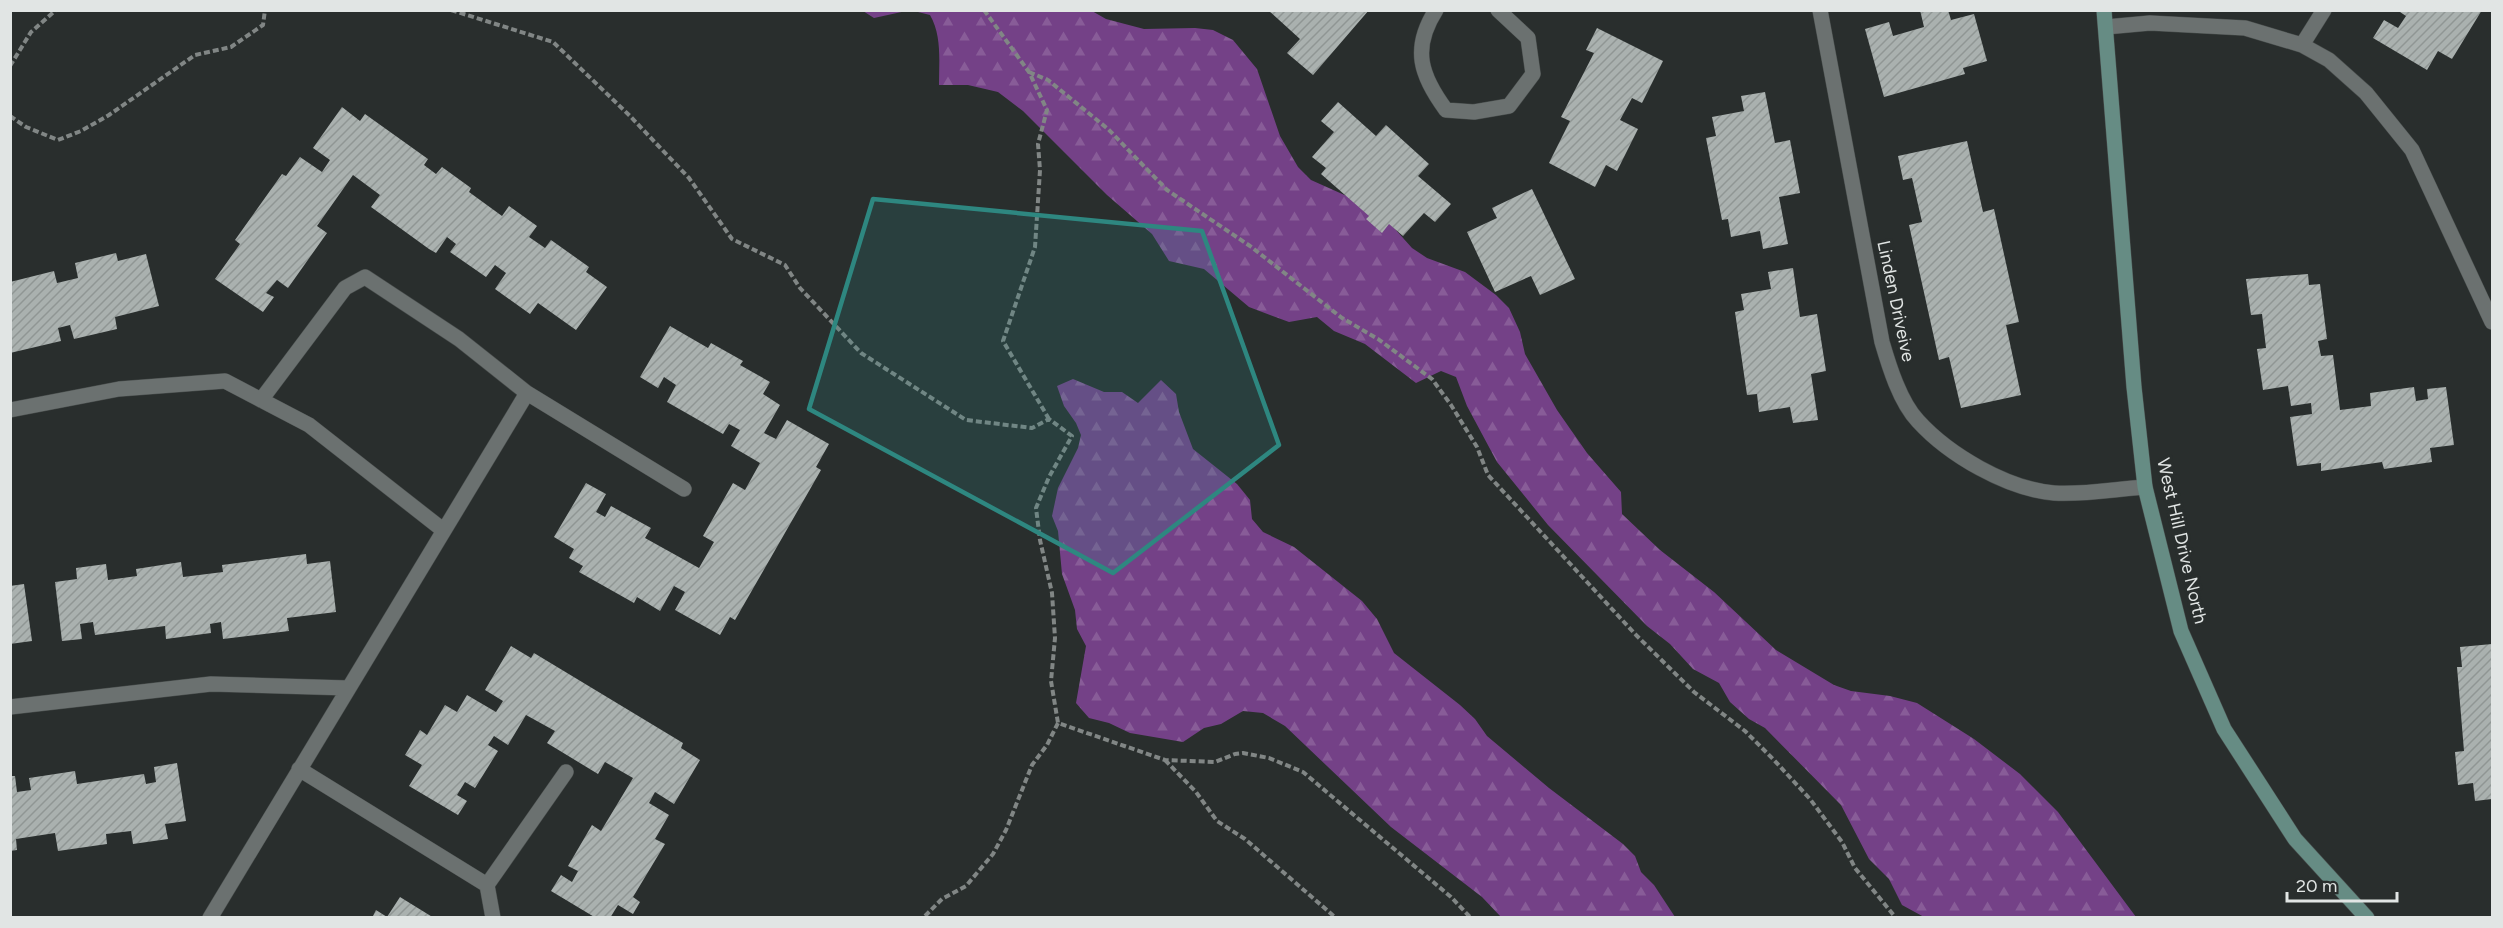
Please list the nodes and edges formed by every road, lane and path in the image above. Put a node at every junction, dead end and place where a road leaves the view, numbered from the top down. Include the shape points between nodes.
1 (56, 10) edge
2 (265, 10) edge
3 (451, 10) edge
4 (984, 10) edge
5 (1436, 10) edge
6 (1498, 10) edge
7 (1820, 10) edge
8 (2104, 10) edge
9 (2324, 10) edge
10 (2106, 27) junction
11 (2302, 45) junction
12 (10, 66) edge
13 (1029, 72) junction
14 (10, 116) edge
15 (2493, 322) edge
16 (527, 393) junction
17 (261, 400) junction
18 (10, 410) edge
19 (1049, 419) junction
20 (2145, 487) junction
21 (684, 489) dead end
22 (443, 530) junction
23 (348, 688) junction
24 (10, 707) edge
25 (1058, 723) junction
26 (1165, 759) junction
27 (299, 770) junction
28 (566, 772) dead end
29 (487, 885) junction
30 (925, 916) dead end
31 (210, 918) edge
32 (492, 918) edge
33 (1336, 918) edge
34 (1471, 918) edge
35 (1896, 918) edge
36 (2367, 918) edge

1 - 12 path via 31,32
2 - 14 path via 263,25 231,47 195,55 109,116 81,131 58,140
3 - 19 path via 554,42 689,178 732,239 785,265 800,288 861,353 966,420 1032,428
4 - 13 path
5 - 6 street via 1425,27 1421,56 1428,85 1446,111 1474,112 1509,106 1533,74 1528,38
7 - 20 street, Linden Driveive via 1882,342 1893,378 1917,420 1957,454 2004,480 2053,493
8 - 10 street, West Hill Drive North
9 - 11 street
10 - 11 street via 2150,22 2245,28
10 - 20 street, West Hill Drive North
11 - 15 street via 2329,60 2366,93 2412,150
13 - 19 path via 1047,110 1038,144 1035,247 1003,341
13 - 35 path via 1048,80 1108,129 1167,190 1432,379 1477,447 1488,475 1636,635 1694,692 1774,759 1842,842 1855,868
16 - 17 street via 459,339 365,278 345,288
16 - 21 street
16 - 22 street
17 - 18 street via 225,381 119,389
17 - 22 street via 309,424
19 - 25 path via 1072,436 1036,508 1052,593 1052,681
20 - 36 street, West Hill Drive North via 2181,631 2224,729 2295,839
22 - 23 street
23 - 24 street via 211,684
23 - 27 street
25 - 26 path
25 - 30 path via 1032,765 993,854 966,886 942,899
26 - 33 path via 1217,821 1245,839
26 - 34 path via 1215,762 1243,753 1269,758 1303,772
27 - 29 street
27 - 31 street
28 - 29 street
29 - 32 street

